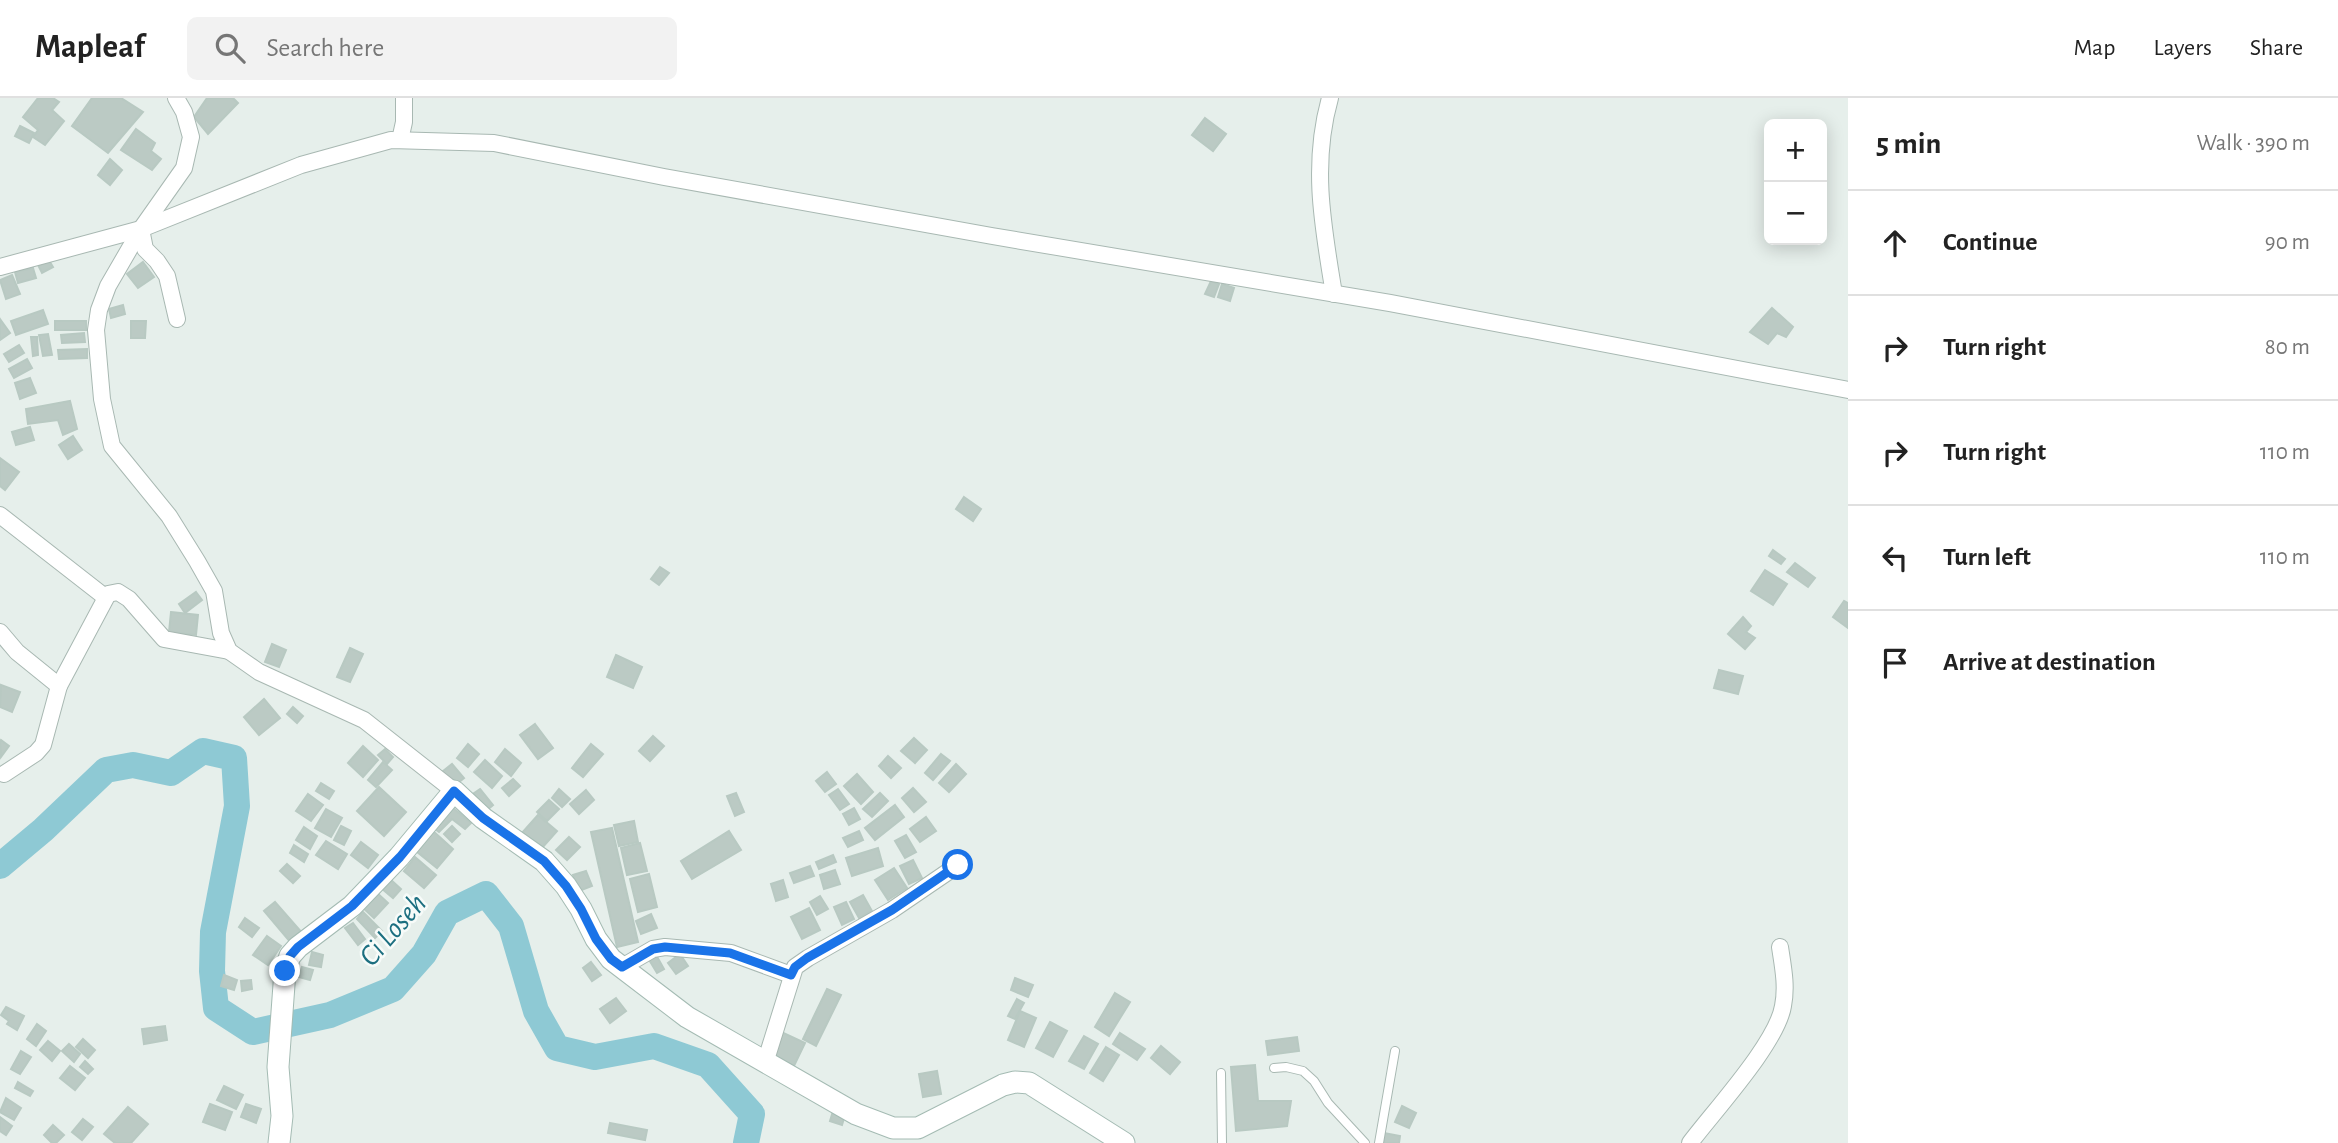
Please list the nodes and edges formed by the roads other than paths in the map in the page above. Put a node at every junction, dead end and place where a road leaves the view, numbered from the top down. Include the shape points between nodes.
1 (176, 98) edge
2 (404, 98) edge
3 (1330, 98) edge
4 (400, 140) junction
5 (141, 229) junction
6 (0, 267) edge
7 (1334, 294) junction
8 (177, 319) dead end
9 (1848, 390) edge
10 (0, 515) edge
11 (105, 597) junction
12 (0, 632) edge
13 (229, 651) junction
14 (58, 686) junction
15 (4, 774) dead end
16 (454, 791) junction
17 (958, 865) dead end
18 (1780, 947) dead end
19 (622, 967) junction
20 (791, 975) junction
21 (1395, 1051) dead end
22 (765, 1062) junction
23 (1274, 1068) dead end
24 (1222, 1073) dead end
25 (279, 1143) edge
26 (1124, 1143) edge
27 (1222, 1143) edge
28 (1365, 1143) edge
29 (1379, 1143) edge
30 (1690, 1143) edge

1 - 5 street via 191,137 184,168
2 - 4 street
3 - 7 street via 1318,160
4 - 5 street via 301,165
4 - 7 street via 494,143
5 - 6 street
5 - 8 street via 145,249 167,276
5 - 13 street via 99,310 96,330 102,399 112,446 169,516 214,591 221,634
7 - 9 street
10 - 11 street
11 - 13 street via 118,592 126,596 164,639
11 - 14 street
12 - 14 street
13 - 16 street via 259,672 364,720
14 - 15 street via 43,745
16 - 19 street via 483,818 544,861 566,886 596,939
16 - 25 street via 400,857 290,956 279,1049
17 - 20 street via 892,910 807,958
18 - 30 street via 1785,985 1777,1027
19 - 20 street via 665,947 730,953
19 - 22 street via 687,1017
20 - 22 street
21 - 29 lane
22 - 26 street via 856,1114 907,1130 1003,1085 1029,1083
23 - 28 lane via 1303,1071
24 - 27 lane

